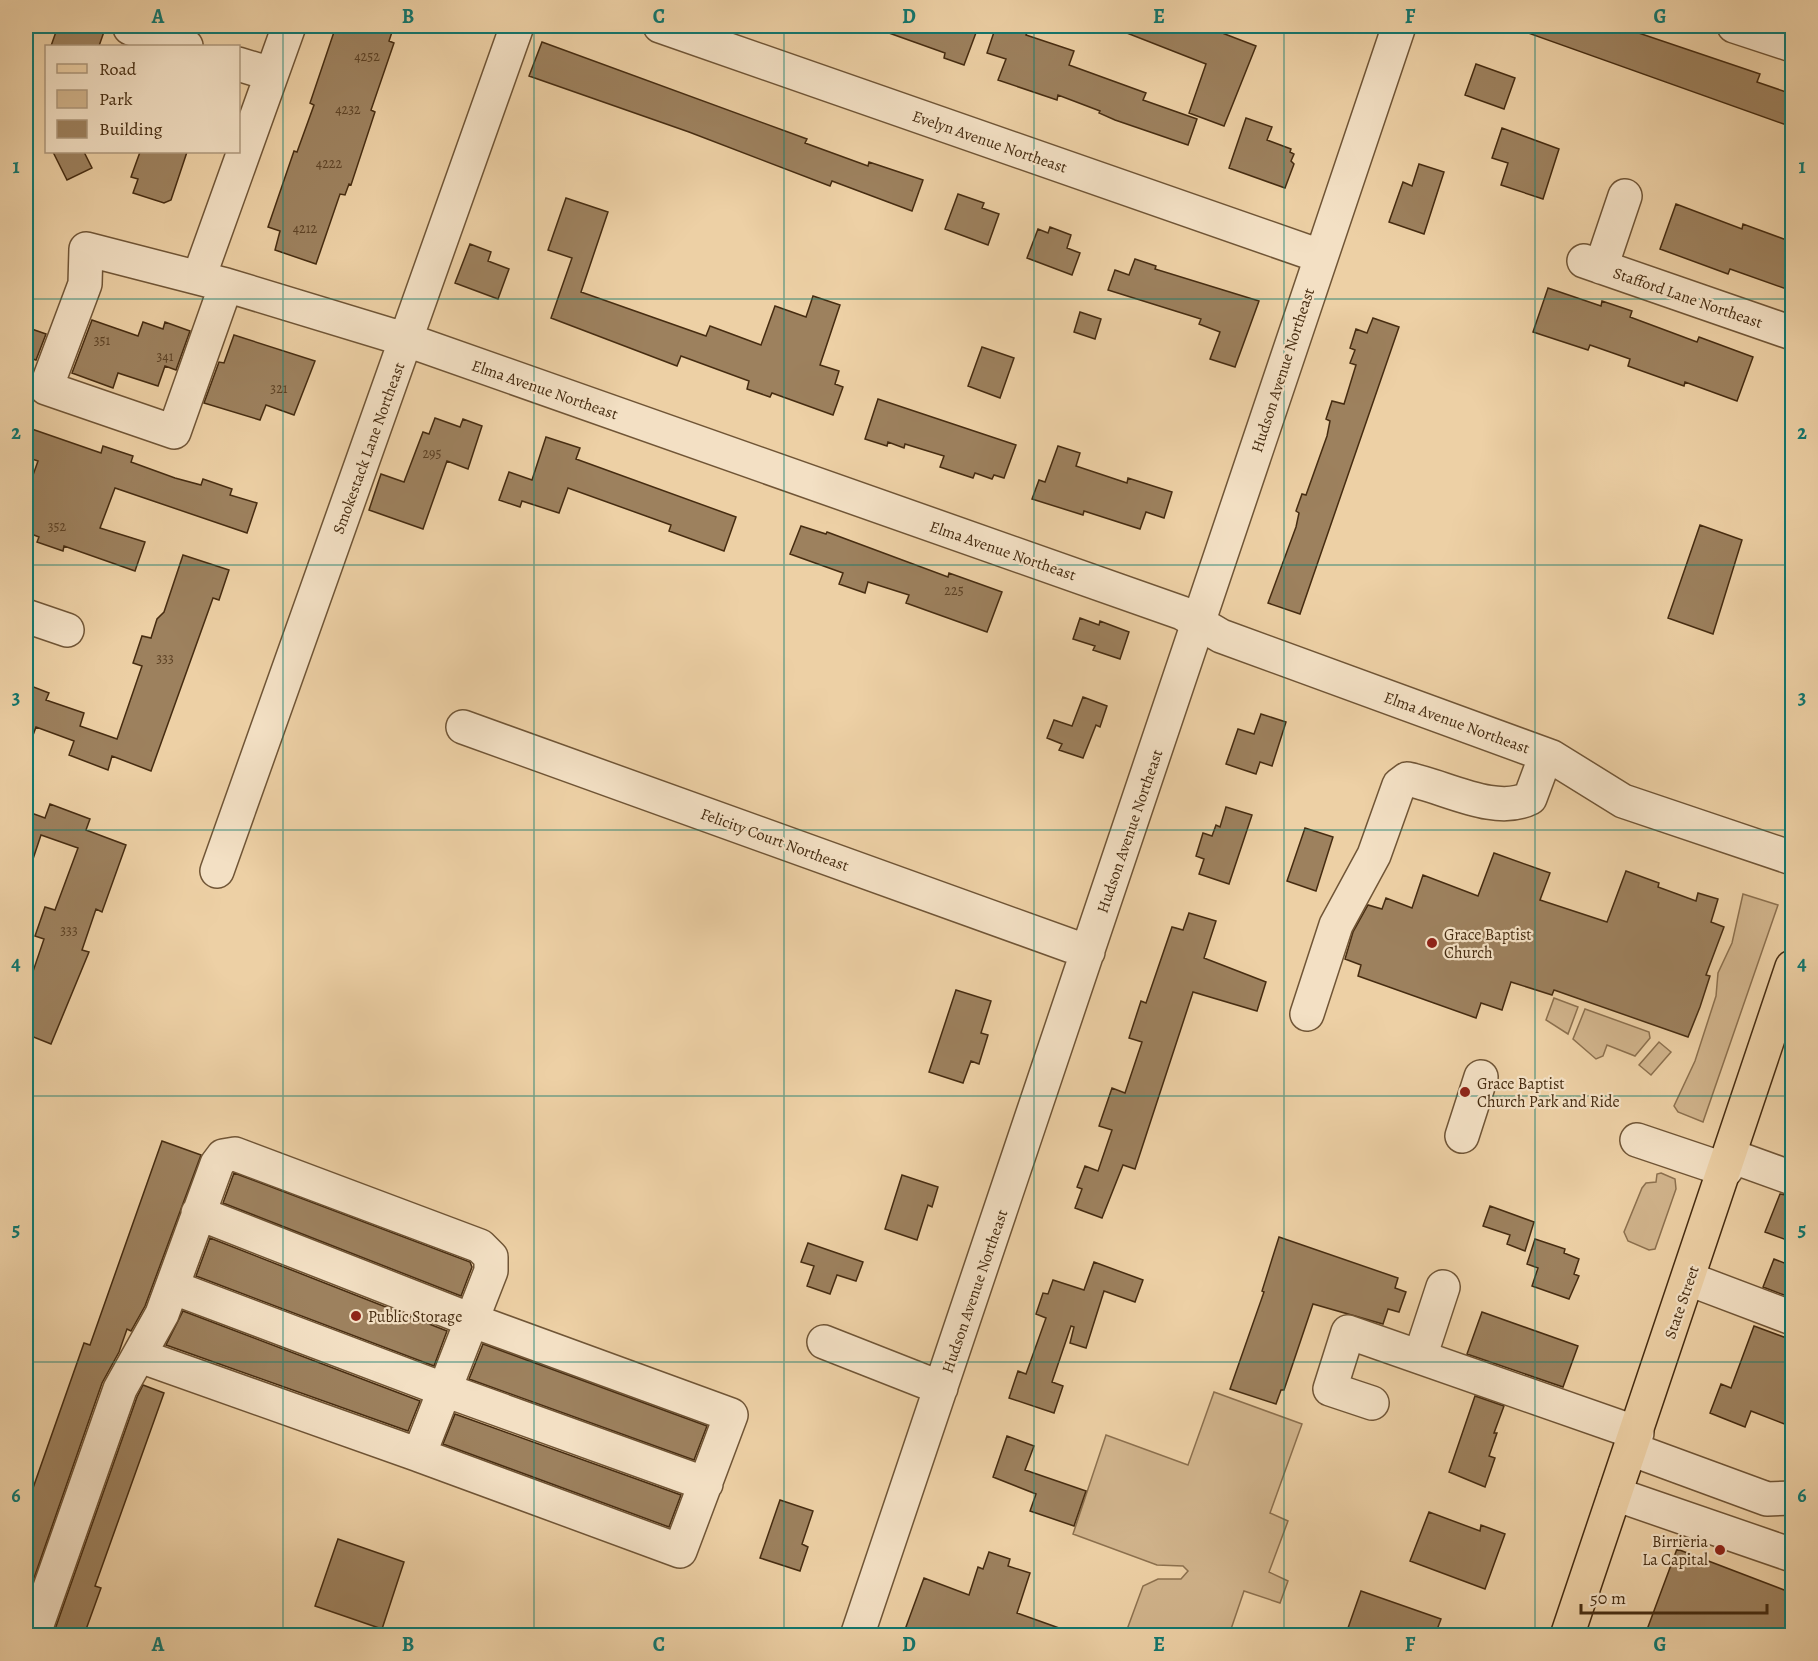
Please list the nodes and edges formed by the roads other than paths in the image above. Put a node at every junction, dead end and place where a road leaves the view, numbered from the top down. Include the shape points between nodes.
1 (289, 26) edge
2 (517, 26) edge
3 (660, 26) edge
4 (1399, 26) edge
5 (1734, 26) edge
6 (130, 28) dead end
7 (183, 45) edge
8 (1792, 45) edge
9 (240, 65) edge
10 (271, 74) junction
11 (1625, 196) dead end
12 (1320, 255) junction
13 (212, 281) junction
14 (1792, 333) edge
15 (407, 340) junction
16 (26, 616) edge
17 (1199, 623) junction
18 (67, 630) dead end
19 (463, 727) dead end
20 (1546, 755) junction
21 (1792, 858) edge
22 (217, 870) dead end
23 (1088, 952) junction
24 (1792, 967) edge
25 (1307, 1014) dead end
26 (1481, 1077) dead end
27 (1462, 1136) dead end
28 (1637, 1140) dead end
29 (1728, 1163) junction
30 (1792, 1178) edge
31 (198, 1213) junction
32 (1689, 1279) junction
33 (172, 1287) junction
34 (1443, 1287) dead end
35 (1792, 1318) edge
36 (471, 1320) junction
37 (824, 1342) dead end
38 (140, 1356) junction
39 (1420, 1357) junction
40 (941, 1388) junction
41 (445, 1390) junction
42 (1372, 1403) dead end
43 (1634, 1441) junction
44 (419, 1455) junction
45 (706, 1484) junction
46 (1616, 1494) junction
47 (1792, 1498) edge
48 (1792, 1555) edge
49 (33, 1635) edge
50 (857, 1635) edge
51 (1567, 1635) edge

1 - 10 street
2 - 15 street, Smokestack Lane Northeast
3 - 12 street, Evelyn Avenue Northeast
4 - 12 street, Hudson Avenue Northeast
5 - 8 street
6 - 7 street
9 - 10 street
10 - 13 street
11 - 14 street, Stafford Lane Northeast via 1593,264
12 - 17 street, Hudson Avenue Northeast
13 - 13 street, Elma Avenue Northeast via 86,249 85,284 46,388 174,432
13 - 15 street, Elma Avenue Northeast
15 - 17 street, Elma Avenue Northeast via 1170,609
15 - 22 street, Smokestack Lane Northeast
16 - 18 street
17 - 20 street, Elma Avenue Northeast via 1221,636
17 - 23 street, Hudson Avenue Northeast
19 - 23 street, Felicity Court Northeast
20 - 21 street, Elma Avenue Northeast via 1623,801
20 - 25 street via 1530,798 1518,804 1499,805 1407,779 1399,785 1374,855 1336,925
23 - 40 street, Hudson Avenue Northeast
24 - 29 main road, State Street
26 - 27 street
28 - 29 street
29 - 30 street
29 - 32 main road, State Street
31 - 33 street
31 - 36 street
31 - 36 street via 217,1164 223,1156 235,1154 480,1246 491,1257 491,1270
32 - 35 street
32 - 43 main road, State Street
33 - 38 street
33 - 41 street
34 - 39 street
36 - 41 street
36 - 45 street via 731,1415
37 - 40 street
38 - 44 street
38 - 49 street via 120,1389
39 - 42 street via 1348,1332 1330,1389
39 - 43 street
40 - 50 street, Hudson Avenue Northeast
41 - 44 street
41 - 45 street
43 - 46 main road, State Street
43 - 47 street via 1767,1499
44 - 45 street via 680,1551
46 - 48 street
46 - 51 main road, State Street

